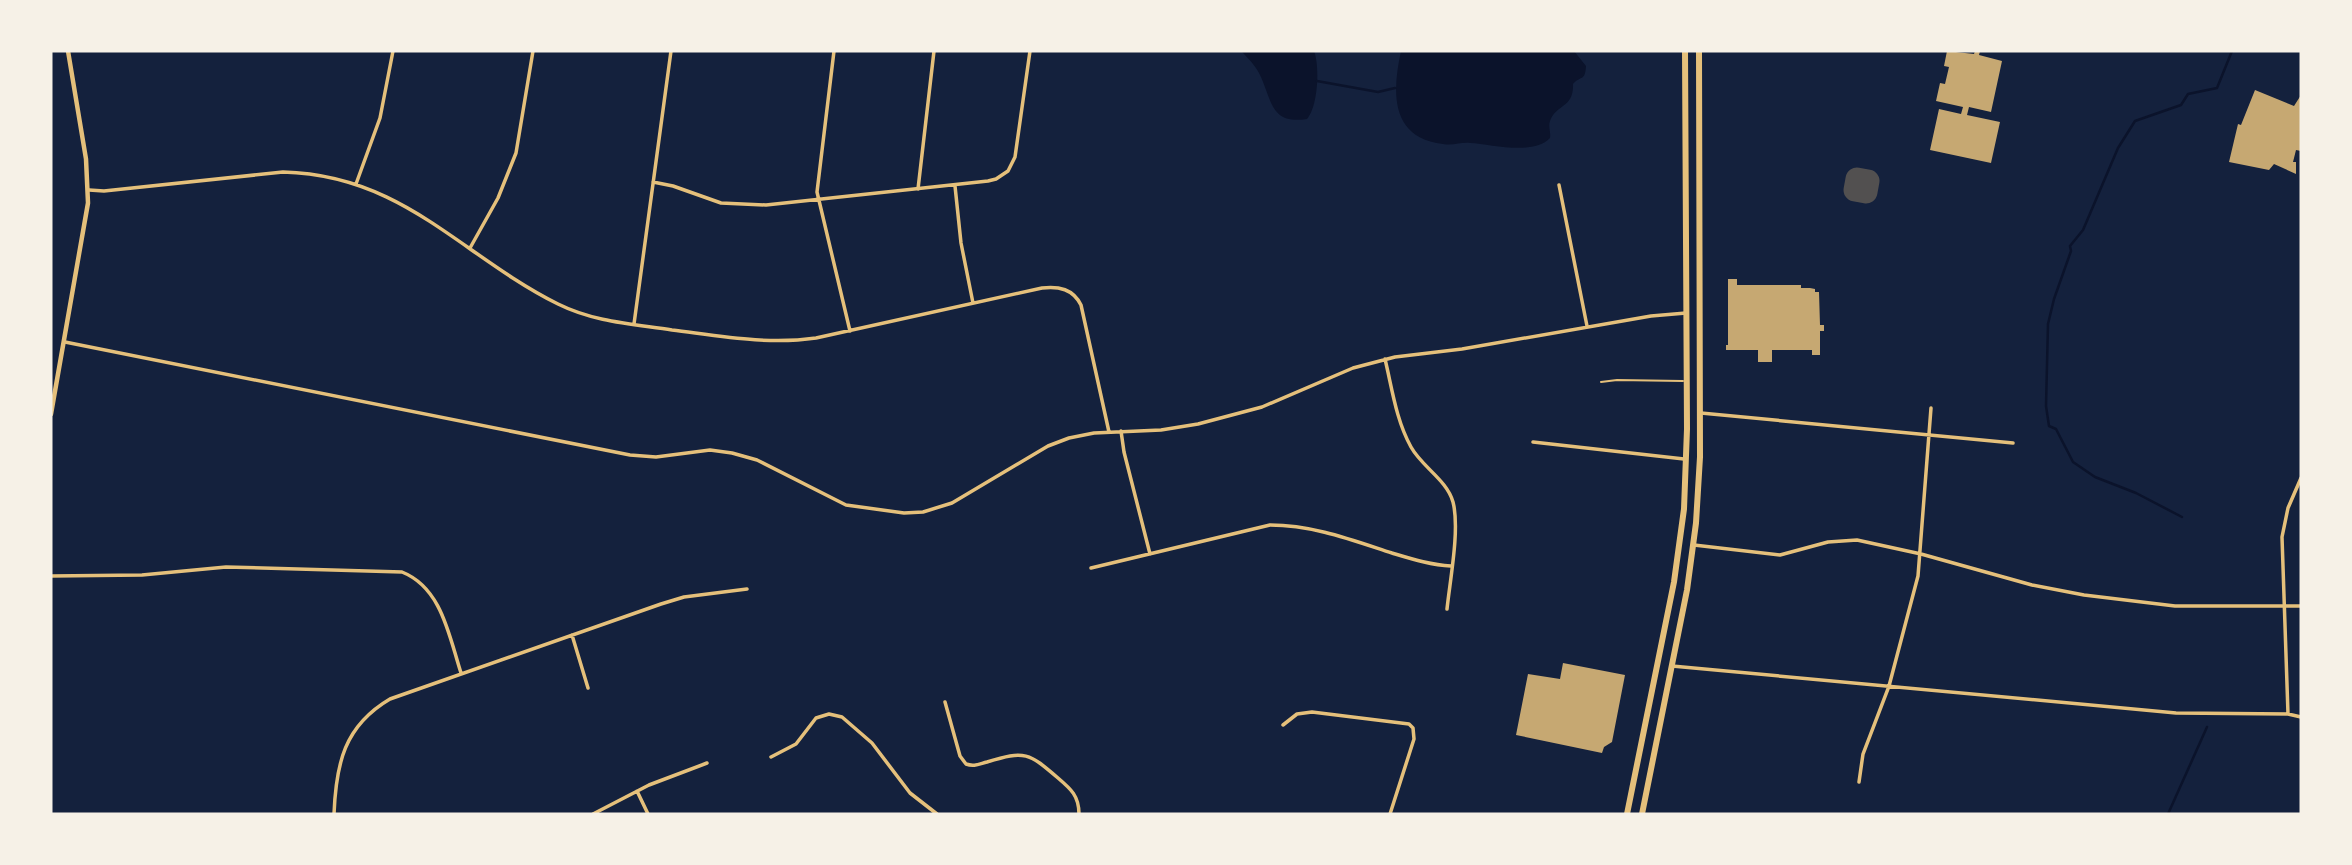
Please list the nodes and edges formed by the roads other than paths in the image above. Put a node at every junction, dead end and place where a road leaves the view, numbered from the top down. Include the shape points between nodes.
1 (68, 51) edge
2 (393, 51) edge
3 (533, 51) edge
4 (671, 51) edge
5 (834, 51) edge
6 (934, 51) edge
7 (1030, 51) edge
8 (1685, 51) edge
9 (1699, 51) edge
10 (653, 182) junction
11 (356, 184) junction
12 (1559, 185) dead end
13 (956, 186) junction
14 (918, 189) junction
15 (89, 190) junction
16 (818, 200) junction
17 (470, 248) junction
18 (973, 303) junction
19 (1686, 313) junction
20 (634, 324) junction
21 (1587, 327) junction
22 (850, 331) junction
23 (65, 342) junction
24 (1385, 359) junction
25 (1687, 381) junction
26 (1601, 382) dead end
27 (1931, 408) dead end
28 (1700, 413) junction
29 (51, 414) edge
30 (1121, 431) junction
31 (1109, 432) junction
32 (1929, 435) junction
33 (1533, 442) dead end
34 (2013, 443) dead end
35 (1686, 459) junction
36 (2301, 478) edge
37 (1694, 545) junction
38 (1150, 554) junction
39 (1921, 554) junction
40 (1451, 566) junction
41 (1091, 568) dead end
42 (51, 576) edge
43 (747, 589) dead end
44 (2301, 606) edge
45 (2283, 607) junction
46 (1447, 610) dead end
47 (572, 635) junction
48 (1672, 666) junction
49 (461, 673) junction
50 (1889, 686) junction
51 (588, 688) dead end
52 (945, 702) dead end
53 (2288, 714) junction
54 (2301, 717) edge
55 (1283, 725) dead end
56 (771, 757) dead end
57 (707, 763) dead end
58 (1859, 782) dead end
59 (637, 790) junction
60 (334, 814) edge
61 (593, 814) edge
62 (648, 814) edge
63 (937, 814) edge
64 (1079, 814) edge
65 (1390, 814) edge
66 (1627, 814) edge
67 (1642, 814) edge

1 - 15 street
2 - 11 street via 380,118
3 - 17 street via 516,153
4 - 10 street
5 - 16 street
6 - 14 street
7 - 13 street via 1012,164 996,179
8 - 19 highway
9 - 28 highway
10 - 16 street via 732,205
10 - 20 street
11 - 15 street via 283,172
11 - 17 street via 408,207
12 - 21 street
13 - 14 street
13 - 18 street
14 - 16 street
15 - 23 street
16 - 22 street
17 - 20 street via 569,309
18 - 22 street
18 - 31 street via 1051,287 1072,293 1084,314
19 - 21 street
19 - 25 highway
20 - 22 street via 764,341 803,340
21 - 24 street
23 - 29 street
23 - 31 street via 630,455 732,453 757,460 846,505 904,513 942,507 1058,442
24 - 30 street via 1239,414 1175,428
24 - 40 street via 1406,438 1453,500
25 - 26 lane
25 - 35 highway
27 - 32 street
28 - 32 street
28 - 37 highway
30 - 31 street
30 - 38 street
32 - 34 street
32 - 39 street
33 - 35 street
35 - 66 highway via 1676,570
36 - 45 street via 2283,527
37 - 39 street via 1780,555 1828,542 1857,540
37 - 48 highway
38 - 40 street via 1256,527 1284,525
38 - 41 street
39 - 45 street via 2084,595 2175,606
39 - 50 street
40 - 46 street
42 - 49 street via 142,575 226,567 402,572 420,581 432,595
43 - 47 street via 673,600
44 - 45 street
45 - 53 street
47 - 49 street
47 - 51 street
48 - 50 street
48 - 67 highway
49 - 60 street via 390,699 365,718 340,762
50 - 53 street via 2176,713
50 - 58 street via 1863,754
52 - 64 street via 966,764 1011,755 1035,759 1071,789
53 - 54 street
55 - 65 street via 1297,714 1312,712 1404,723 1413,728 1414,739
56 - 63 street via 796,744 816,718 842,717 872,743 910,793
57 - 59 street
59 - 61 street
59 - 62 street

